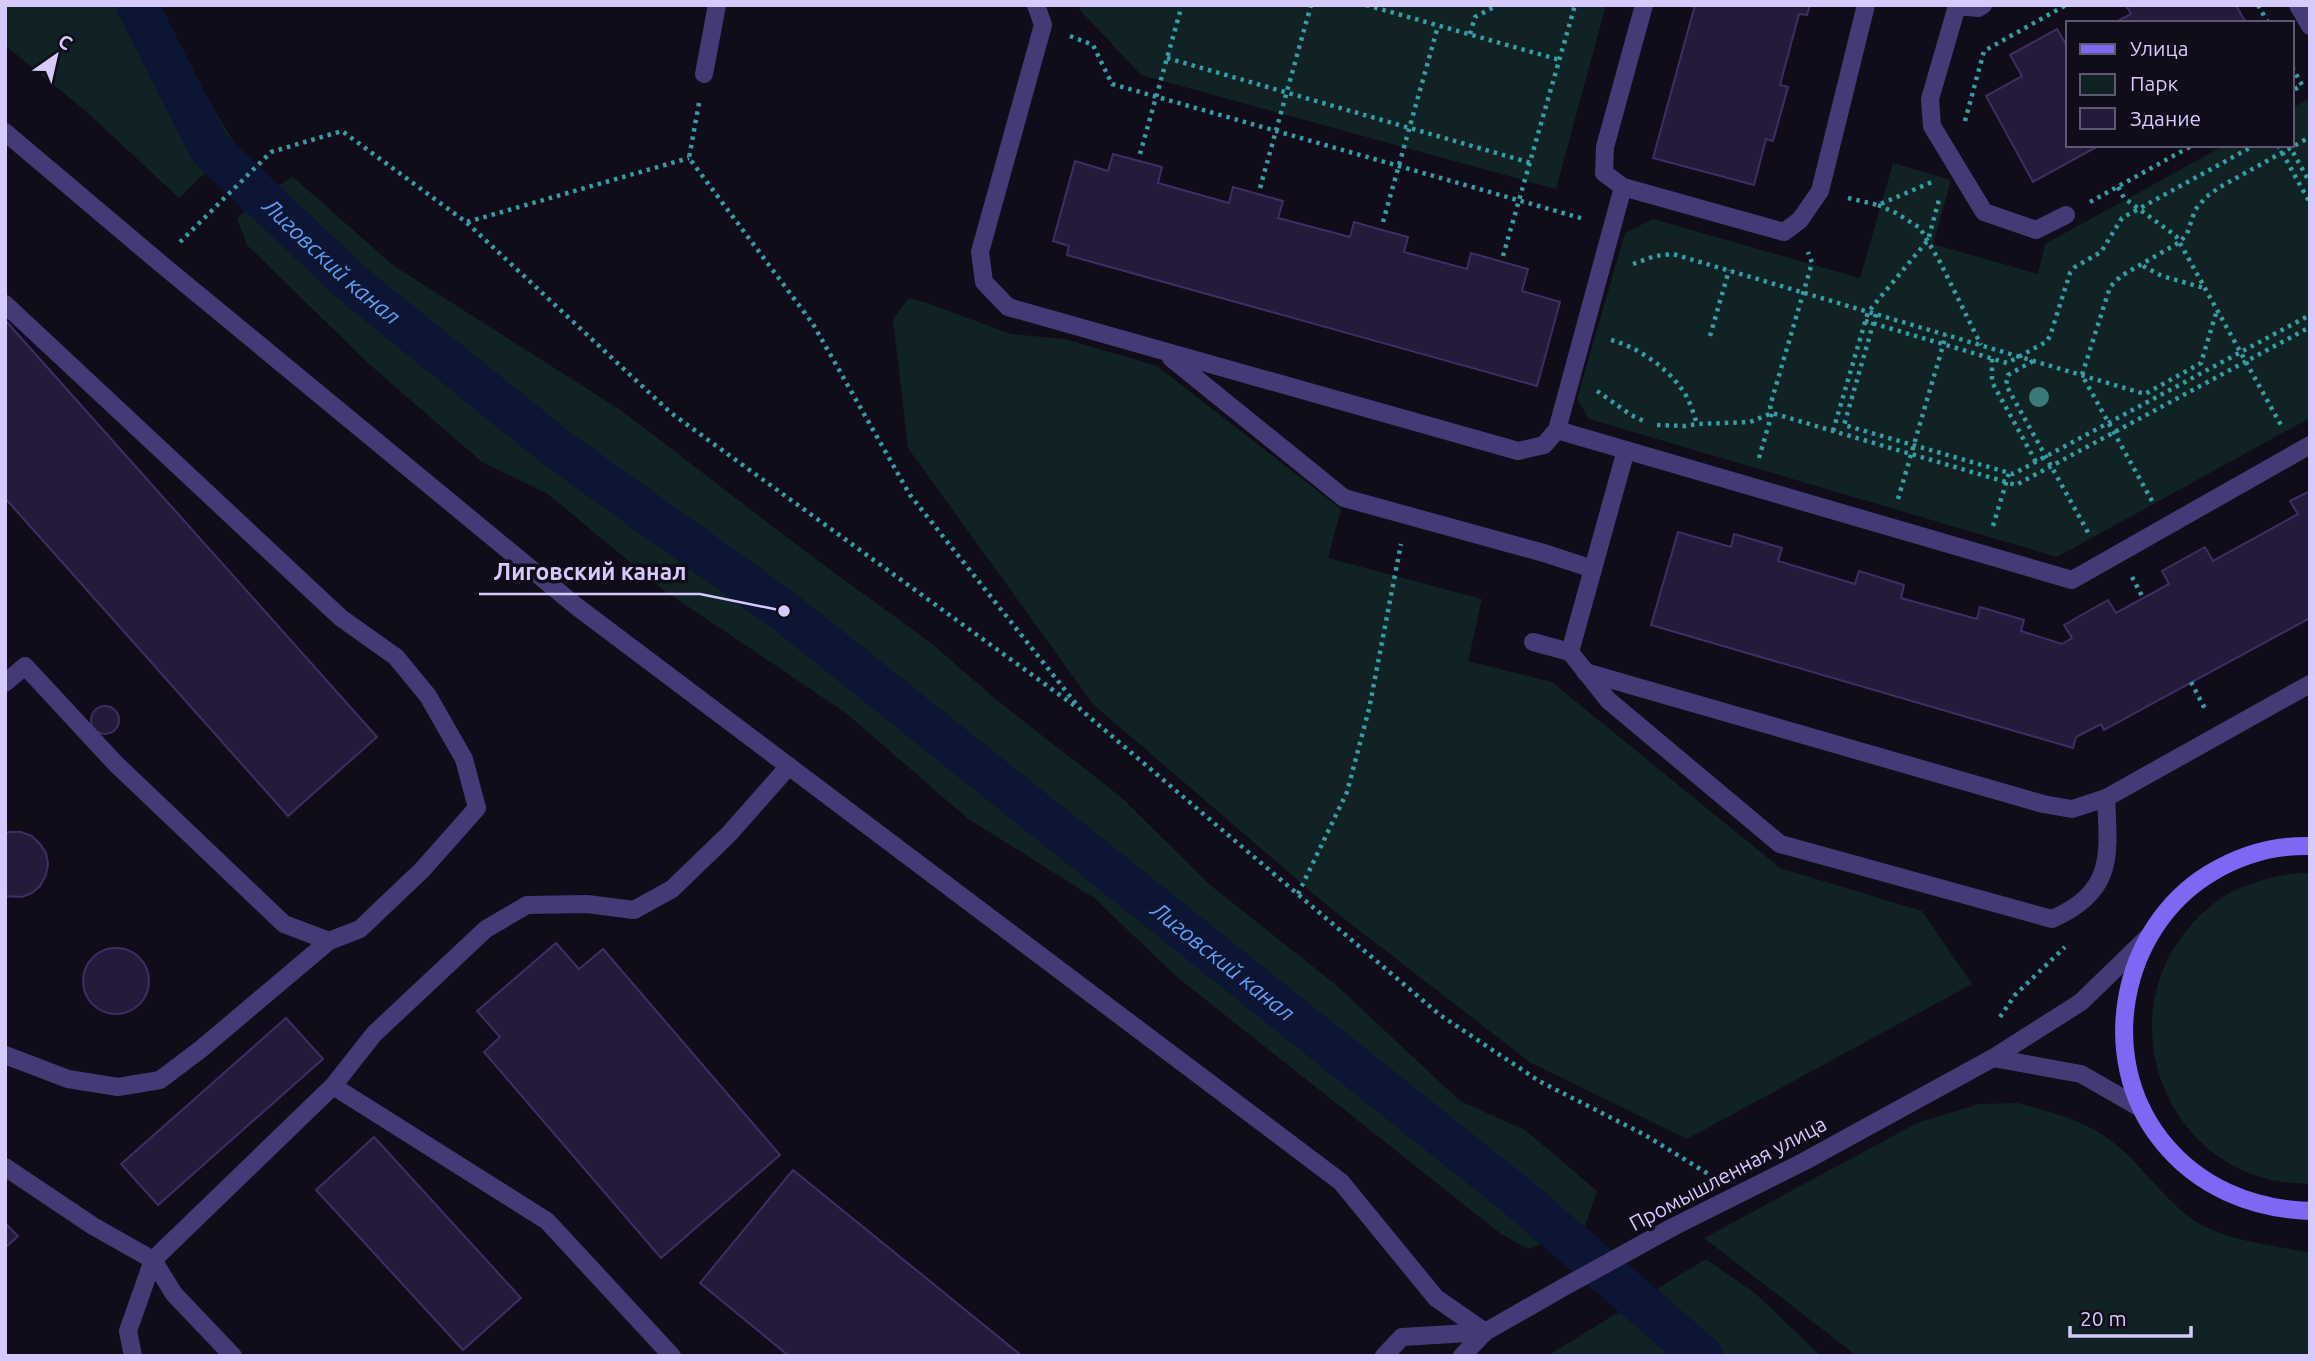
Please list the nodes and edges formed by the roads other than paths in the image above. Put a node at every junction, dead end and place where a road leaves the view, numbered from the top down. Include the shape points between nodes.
1 (717, 5) edge
2 (1036, 5) edge
3 (1644, 5) edge
4 (1866, 5) edge
5 (1983, 5) edge
6 (2298, 5) edge
7 (1956, 6) edge
8 (2310, 26) edge
9 (704, 74) road end
10 (5, 132) edge
11 (1623, 187) junction
12 (2066, 215) road end
13 (5, 304) edge
14 (1166, 353) junction
15 (1557, 430) junction
16 (2303, 449) edge
17 (1626, 450) junction
18 (1593, 569) junction
19 (1533, 642) dead end
20 (1570, 652) junction
21 (1585, 672) junction
22 (5, 683) edge
23 (2310, 684) edge
24 (789, 766) junction
25 (2106, 798) junction
26 (2310, 846) edge
27 (2148, 936) junction
28 (329, 941) junction
29 (5, 1055) edge
30 (1993, 1058) junction
31 (333, 1086) junction
32 (2142, 1110) junction
33 (5, 1167) edge
34 (2310, 1211) edge
35 (153, 1260) junction
36 (1485, 1332) junction
37 (133, 1356) edge
38 (233, 1356) edge
39 (672, 1356) edge
40 (1384, 1356) edge
41 (1462, 1356) edge

1 - 9 street
2 - 14 street via 1043,25 980,252 984,282 1008,307
3 - 11 street via 1605,147 1604,173
4 - 11 street via 1820,191 1800,220 1784,232
5 - 7 street
6 - 8 street
7 - 12 street via 1930,99 1932,126 1951,173 1984,212 2036,230
10 - 24 street via 576,606
11 - 15 street
13 - 28 street via 341,618 396,657 428,696 464,759 477,808 422,870 360,929
14 - 15 street via 1518,452 1544,445
14 - 18 street via 1344,498
15 - 17 street
16 - 17 street via 2072,580
17 - 18 street
18 - 20 street
19 - 20 street
20 - 21 street
21 - 25 street via 2043,804 2072,809
21 - 25 street via 1608,700 1780,844 2052,919 2071,911 2105,872 2109,850
22 - 28 street via 25,666 116,764 284,924
23 - 25 street
24 - 31 street via 672,889 634,910 587,904 527,905 486,929 374,1034
24 - 36 street via 1341,1182 1436,1298
26 - 27 street via 2259,851 2225,864 2169,907
27 - 30 street, Промышленная улица via 2081,1002
27 - 32 street via 2125,1004 2129,1076
28 - 29 street via 160,1080 118,1087 68,1079
30 - 32 street via 2081,1074
30 - 36 street, Промышленная улица
31 - 35 street
31 - 39 street via 547,1221
32 - 34 street via 2161,1140 2215,1187 2248,1202
33 - 35 street
35 - 37 street via 128,1331
35 - 38 street via 174,1294
36 - 40 street via 1402,1337
36 - 41 street

